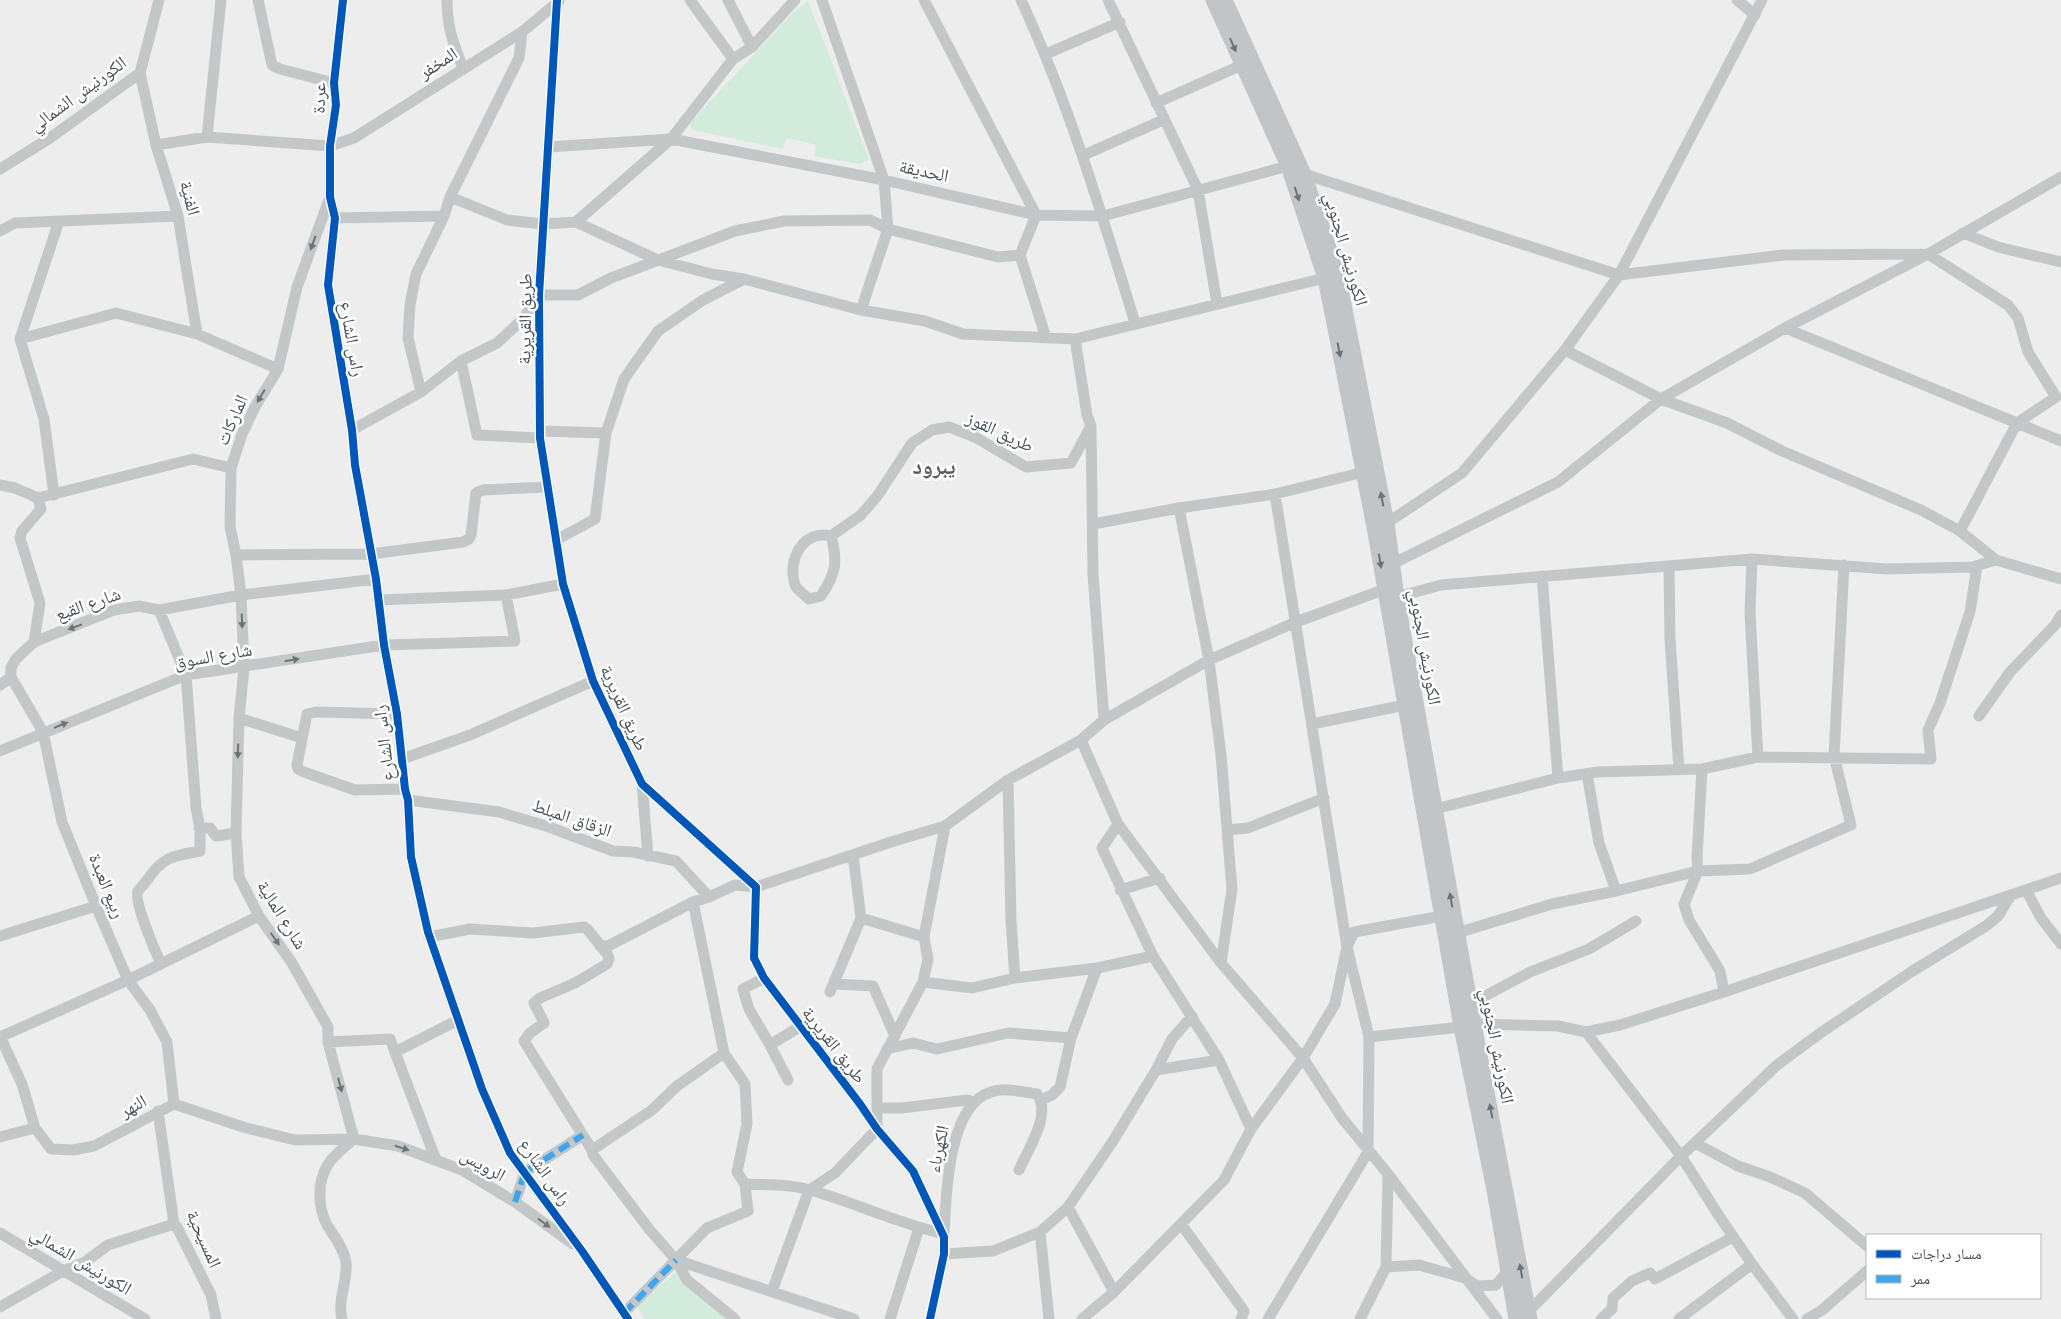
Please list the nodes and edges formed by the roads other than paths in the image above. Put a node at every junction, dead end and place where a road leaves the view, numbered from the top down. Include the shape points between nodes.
1 (159, 0) edge
2 (221, 0) edge
3 (258, 0) edge
4 (343, 0) edge
5 (447, 0) edge
6 (690, 0) edge
7 (728, 0) edge
8 (795, 0) edge
9 (822, 0) edge
10 (924, 0) edge
11 (1020, 0) edge
12 (1108, 0) edge
13 (1213, 0) edge
14 (1225, 0) edge
15 (1737, 0) edge
16 (1762, 0) edge
17 (558, 1) edge
18 (1754, 15) junction
19 (1120, 22) junction
20 (522, 32) junction
21 (752, 47) junction
22 (1046, 54) junction
23 (734, 59) junction
24 (1242, 65) junction
25 (463, 68) junction
26 (140, 73) junction
27 (334, 83) junction
28 (1156, 103) junction
29 (1164, 120) junction
30 (207, 137) junction
31 (671, 139) junction
32 (156, 145) junction
33 (330, 146) junction
34 (548, 147) junction
35 (1084, 155) junction
36 (1288, 166) junction
37 (0, 169) edge
38 (1304, 174) junction
39 (2061, 177) edge
40 (884, 180) junction
41 (1198, 190) junction
42 (450, 197) junction
43 (330, 198) junction
44 (1036, 215) junction
45 (178, 216) junction
46 (444, 216) junction
47 (1103, 216) junction
48 (335, 218) junction
49 (59, 221) junction
50 (576, 222) junction
51 (543, 224) junction
52 (888, 229) junction
53 (0, 231) edge
54 (1964, 233) junction
55 (1928, 254) junction
56 (1020, 255) junction
57 (658, 260) junction
58 (2061, 262) edge
59 (1619, 275) junction
60 (1325, 278) junction
61 (744, 279) junction
62 (539, 295) junction
63 (1217, 304) junction
64 (861, 310) junction
65 (1134, 323) junction
66 (1785, 328) junction
67 (197, 334) junction
68 (1046, 338) junction
69 (20, 339) junction
70 (1075, 339) junction
71 (1565, 350) junction
72 (461, 361) junction
73 (278, 369) junction
74 (420, 392) junction
75 (1661, 399) junction
76 (2017, 423) junction
77 (1091, 426) junction
78 (352, 430) junction
79 (606, 433) junction
80 (540, 434) junction
81 (2061, 441) edge
82 (231, 468) junction
83 (1364, 472) junction
84 (0, 485) edge
85 (548, 487) junction
86 (1275, 494) junction
87 (54, 495) junction
88 (38, 498) junction
89 (1179, 508) junction
90 (1387, 523) junction
91 (1093, 524) junction
92 (1960, 531) junction
93 (831, 536) junction
94 (556, 540) junction
95 (371, 554) junction
96 (236, 556) junction
97 (1752, 559) junction
98 (1996, 560) junction
99 (1392, 564) junction
100 (1844, 565) junction
101 (1669, 566) junction
102 (1977, 566) junction
103 (1542, 576) junction
104 (376, 579) junction
105 (2061, 580) edge
106 (563, 584) junction
107 (1392, 591) junction
108 (506, 595) junction
109 (241, 596) junction
110 (378, 600) junction
111 (159, 610) junction
112 (2061, 615) edge
113 (1296, 622) junction
114 (34, 642) junction
115 (384, 645) junction
116 (1209, 660) junction
117 (244, 668) junction
118 (186, 675) junction
119 (12, 677) junction
120 (593, 682) junction
121 (0, 685) edge
122 (1405, 705) junction
123 (397, 714) junction
124 (1979, 716) dead end
125 (240, 718) junction
126 (1104, 720) junction
127 (1312, 724) junction
128 (44, 732) junction
129 (302, 738) junction
130 (1081, 740) junction
131 (0, 751) edge
132 (1834, 756) junction
133 (1758, 757) junction
134 (402, 759) junction
135 (1702, 769) junction
136 (1679, 770) junction
137 (1587, 774) junction
138 (1558, 778) junction
139 (1008, 780) junction
140 (642, 784) junction
141 (407, 794) junction
142 (1324, 798) junction
143 (1435, 809) junction
144 (1118, 824) junction
145 (945, 826) junction
146 (200, 828) junction
147 (1227, 830) junction
148 (236, 833) junction
149 (853, 854) junction
150 (648, 856) junction
151 (1698, 871) junction
152 (1160, 878) junction
153 (2061, 878) edge
154 (756, 887) junction
155 (1120, 890) junction
156 (2026, 890) junction
157 (1616, 891) junction
158 (2011, 895) junction
159 (709, 897) junction
160 (693, 902) junction
161 (96, 906) junction
162 (259, 916) junction
163 (1442, 916) junction
164 (861, 918) junction
165 (1636, 921) dead end
166 (1457, 933) junction
167 (0, 936) edge
168 (429, 937) junction
169 (924, 937) junction
170 (2061, 944) edge
171 (600, 946) junction
172 (1347, 947) junction
173 (1153, 956) junction
174 (1221, 963) junction
175 (161, 964) junction
176 (1096, 968) junction
177 (764, 978) junction
178 (1015, 978) junction
179 (128, 980) junction
180 (923, 982) junction
181 (1724, 992) junction
182 (1470, 1004) junction
183 (1192, 1016) junction
184 (458, 1020) junction
185 (1467, 1025) junction
186 (801, 1026) junction
187 (1586, 1032) junction
188 (0, 1036) edge
189 (895, 1036) junction
190 (1071, 1038) junction
191 (1369, 1038) junction
192 (328, 1042) junction
193 (770, 1046) junction
194 (888, 1049) junction
195 (395, 1052) junction
196 (724, 1052) junction
197 (1303, 1058) junction
198 (1218, 1060) junction
199 (1156, 1070) junction
200 (788, 1080) dead end
201 (1041, 1100) junction
202 (973, 1102) junction
203 (174, 1104) junction
204 (877, 1108) junction
205 (158, 1112) junction
206 (35, 1128) junction
207 (877, 1129) junction
208 (1251, 1129) junction
209 (583, 1135) junction
210 (0, 1137) edge
211 (354, 1139) junction
212 (1695, 1143) junction
213 (592, 1150) junction
214 (1368, 1152) junction
215 (1681, 1156) junction
216 (436, 1160) junction
217 (1018, 1170) dead end
218 (525, 1172) junction
219 (1388, 1174) junction
220 (745, 1184) junction
221 (809, 1190) junction
222 (515, 1202) junction
223 (1068, 1207) junction
224 (174, 1224) junction
225 (1181, 1224) junction
226 (919, 1228) junction
227 (1040, 1232) junction
228 (0, 1233) edge
229 (943, 1235) junction
230 (1733, 1237) junction
231 (1866, 1245) edge
232 (582, 1251) junction
233 (944, 1254) junction
234 (676, 1260) junction
235 (1752, 1264) junction
236 (1386, 1266) junction
237 (64, 1271) junction
238 (1507, 1272) junction
239 (1866, 1272) edge
240 (1465, 1278) junction
241 (772, 1291) junction
242 (1114, 1292) junction
243 (0, 1307) edge
244 (626, 1316) edge
245 (1525, 1316) edge
246 (145, 1319) edge
247 (216, 1319) edge
248 (342, 1319) edge
249 (735, 1319) edge
250 (854, 1319) edge
251 (890, 1319) edge
252 (930, 1319) edge
253 (1049, 1319) edge
254 (1082, 1319) edge
255 (1241, 1319) edge
256 (1268, 1319) edge
257 (1360, 1319) edge
258 (1497, 1319) edge
259 (1601, 1319) edge
260 (1679, 1319) edge
261 (1793, 1319) edge
262 (1807, 1319) edge

1 - 26 street, الكورنيش الشمالي
2 - 30 street
3 - 27 street via 272,65
4 - 27 street, عردة
5 - 25 street via 452,42
6 - 23 street
7 - 21 street
8 - 21 street
9 - 40 street
10 - 44 street
11 - 22 street
12 - 19 street
13 -> 24 main road, الكورنيش الجنوبي
14 - 38 main road, الكورنيش الجنوبي
15 - 18 street
16 - 18 street
17 - 20 street, المخفر
17 - 34 street, طريق القريرية
18 - 59 street
19 - 22 street
19 - 28 street
20 - 25 street, المخفر
20 - 42 street via 519,58
21 - 23 street
22 - 35 street
23 - 31 street
24 - 28 street
24 - 36 main road, الكورنيش الجنوبي
25 - 33 street, المخفر via 354,138
26 - 32 street, الفنية
26 - 37 street, الكورنيش الشمالي via 50,138
27 - 33 street, عردة via 336,105
28 - 29 street
29 - 35 street
29 - 41 street
30 - 32 street
30 - 33 street
31 - 34 street, الحديقة
31 - 40 street, الحديقة
31 - 50 street
32 - 45 street, الفنية
33 - 43 street, عردة
34 - 51 street, طريق القريرية
35 - 47 street
36 - 41 street, الحديقة
36 -> 60 main road, الكورنيش الجنوبي
38 - 59 street
90 -> 38 main road, الكورنيش الجنوبي via 1338,274
39 - 54 street
40 - 44 street, الحديقة
40 - 52 street
41 - 47 street, الحديقة
41 - 63 street
42 - 46 street
42 - 51 street via 506,220
43 - 48 street, راس الشارع
43 -> 73 street, الماركات via 297,287
44 - 47 street, الحديقة
44 - 56 street
45 - 49 street
45 - 67 street, الفنية
46 - 48 street
46 - 74 street via 416,274 410,304 408,338
47 - 65 street
48 - 78 street, راس الشارع via 328,285
49 - 53 street via 15,222
49 - 69 street
50 - 51 street
50 - 57 street
51 - 62 street, طريق القريرية
52 - 56 street via 998,257
52 - 57 street via 870,220 784,221 735,231
52 - 64 street
54 - 55 street
54 - 58 street via 1998,248
55 - 59 street via 1783,255
55 - 66 street
55 - 76 street via 2008,305 2018,318 2028,352 2056,397
56 - 68 street
57 - 61 street
57 - 62 street via 578,295
59 - 71 street
60 - 63 street
60 -> 83 main road, الكورنيش الجنوبي
61 - 64 street
61 - 79 street via 703,300 658,331 624,379
62 - 72 street via 522,319 497,343
62 - 80 street, طريق القريرية
63 - 65 street
64 - 68 street via 925,321 964,334
65 - 70 street
66 - 75 street
66 - 76 street
67 - 69 street via 116,313
67 - 73 street
68 - 70 street
69 - 87 street via 44,419
70 - 77 street
71 - 75 street
71 - 90 street via 1462,473
72 - 74 street
72 - 80 street via 477,435
73 -> 82 street, الماركات via 242,434
74 - 78 street
75 - 92 street via 1728,423 1782,451 1921,510
75 - 99 street via 1558,482
76 - 81 street
76 - 92 street
77 - 91 street
77 - 93 street, طريق القوز via 1071,463 1026,467 975,438 949,428 932,430 912,443 878,495 860,515
78 - 95 street, راس الشارع
79 - 80 street
79 - 94 street via 595,520
80 - 85 street, طريق القريرية
82 - 87 street via 193,459
82 - 96 street, الماركات via 230,527
83 - 86 street
83 -> 107 main road, الكورنيش الجنوبي
84 - 88 street
85 - 94 street, طريق القريرية
85 - 95 street via 476,493 471,535 463,542
86 - 89 street
86 - 113 street
87 - 88 street
88 - 114 street via 41,509 20,538 40,603
89 - 91 street
89 - 116 street
90 - 99 main road, الكورنيش الجنوبي
91 - 126 street via 1093,574
92 - 98 street
93 - 93 street, طريق القوز via 810,537 797,550 793,568 796,587 809,599 821,596 835,570
94 - 106 street, طريق القريرية
95 - 96 street
95 - 104 street, راس الشارع
96 - 109 street, الماركات
97 - 100 street
97 - 101 street
97 - 133 street via 1750,613
98 - 102 street
98 - 105 street
99 - 107 main road, الكورنيش الجنوبي
100 - 102 street via 1887,568
100 - 132 street
101 - 103 street
101 - 136 street via 1670,639
102 - 132 street via 1970,612 1928,730 1931,758
103 - 107 street
103 - 138 street
104 - 109 street, شارع القبع
104 - 110 street, راس الشارع
106 - 108 street
106 - 120 street, طريق القريرية
107 - 113 street
107 - 122 main road, الكورنيش الجنوبي
107 - 143 main road, الكورنيش الجنوبي
108 - 110 street
108 - 115 street, شارع السوق via 515,641
109 - 111 street, شارع القبع
109 -> 117 street, الماركات
110 - 115 street, راس الشارع
111 -> 114 street, شارع القبع via 139,606 114,610
111 - 118 street
112 - 124 street via 2010,672
113 - 116 street
113 - 127 street
114 - 119 street, شارع القبع via 15,660 11,668
117 -> 115 street, شارع السوق
115 - 123 street, راس الشارع
116 - 126 street
116 - 147 street
117 - 118 street, شارع السوق
117 - 125 street, شارع المالية
128 -> 118 street, شارع السوق
118 - 146 street
119 - 121 street
119 - 128 street, ربيع العبدة
120 - 134 street via 470,735
120 - 140 street, طريق القريرية
122 - 127 street
122 - 163 main road, الكورنيش الجنوبي
123 - 129 street via 307,714
123 - 134 street, راس الشارع
125 - 129 street
125 -> 148 street, شارع المالية
126 - 130 street
127 - 142 street
128 - 131 street, شارع السوق
128 - 161 street, ربيع العبدة via 62,822
129 - 141 street, الزقاق المبلط via 298,770 355,790
130 - 139 street
130 - 144 street
132 - 133 street
132 - 151 street via 1850,825 1750,869
133 - 135 street
134 - 141 street, راس الشارع
135 - 136 street
135 - 151 street
136 - 137 street
137 - 138 street
137 - 157 street via 1599,843
138 - 143 street
139 - 145 street
139 - 178 street
140 - 150 street
140 - 154 street, طريق القريرية
141 - 150 street, الزقاق المبلط via 499,812 613,851
141 - 168 street, راس الشارع via 412,857
142 - 147 street via 1248,828
142 - 172 street
166 -> 143 main road, الكورنيش الجنوبي
144 - 152 street
144 - 155 street via 1102,848
145 - 149 street
145 - 169 street
146 - 148 street via 210,828 216,836
146 - 175 street via 200,852 166,859 154,868 138,891 145,927
147 - 174 street via 1232,889
148 - 162 street, شارع المالية via 239,877
149 - 154 street
149 - 164 street
150 - 159 street, الزقاق المبلط via 676,861
151 - 157 street
151 - 181 street via 1684,904 1689,920 1720,971
152 - 155 street
152 - 174 street
153 - 156 street
154 - 159 street via 735,885
154 - 177 street, طريق القريرية via 754,958
155 - 173 street
156 - 158 street
156 - 170 street via 2041,918
157 - 166 street via 1552,904
158 - 181 street
158 - 212 street via 1998,916 1986,926 1911,972 1777,1065
159 - 160 street
160 - 171 street via 608,946
160 - 196 street
161 - 167 street
161 - 179 street, ربيع العبدة
162 - 175 street
162 -> 192 street, شارع المالية via 328,1026
163 - 172 street via 1354,932
163 - 185 main road, الكورنيش الجنوبي
164 - 169 street
164 - 189 street via 832,988 873,986
165 - 182 street via 1589,949 1530,972
166 - 182 main road, الكورنيش الجنوبي
168 - 171 street via 470,930 533,933 584,927
168 - 184 street, راس الشارع
169 - 180 street via 928,959
171 - 209 street via 608,955 607,964 575,984 534,1003 544,1023 524,1041
172 - 191 street
172 - 197 street via 1335,1004
173 - 176 street
173 - 183 street
174 - 197 street
175 - 179 street
176 - 178 street
176 - 190 street
177 - 186 street, طريق القريرية
177 - 193 street via 743,989 749,1009
178 - 180 street via 972,988
179 - 188 street
179 - 203 street, ربيع العبدة via 150,1010 167,1042
180 - 189 street
181 - 187 street via 1620,1025
182 - 185 main road, الكورنيش الجنوبي
183 - 198 street
183 - 199 street via 1172,1039
184 - 195 street
184 - 218 street, راس الشارع via 482,1090 510,1153
185 - 187 street via 1558,1026
185 - 191 street
185 - 238 main road, الكورنيش الجنوبي
245 -> 185 main road, الكورنيش الجنوبي
186 - 193 street
186 - 207 street, طريق القريرية
187 - 215 street
188 - 206 street, النهر via 22,1084
189 - 194 street
190 - 194 street via 1008,1033 937,1049 913,1043
190 - 201 street via 1060,1087
191 - 214 street
192 - 195 street via 390,1039
192 -> 211 street, شارع المالية
193 - 200 street
194 - 204 street via 877,1069
195 - 216 street
196 - 213 street via 677,1086 652,1110
196 - 220 street via 745,1084 747,1124 737,1172
197 - 208 street
197 - 214 street
198 - 199 street
198 - 208 street
199 - 223 street
201 - 202 street via 1037,1094 1003,1090 990,1092
201 - 217 street via 1041,1120
202 - 204 street
202 - 229 street, الكهرباء via 963,1117 954,1146
203 - 205 street, النهر
203 - 211 street, النهر via 295,1140
204 - 207 street
205 - 206 street, النهر via 94,1146 73,1150 51,1149
205 - 224 street, المسيحية
206 - 210 street
207 - 221 street via 836,1173
207 - 229 street, طريق القريرية via 913,1171
208 - 225 street via 1224,1180
209 - 213 street
209 - 218 street
211 -> 216 street, الرويس via 398,1146
211 - 248 street via 327,1166 320,1202 324,1219 346,1262 340,1298
212 - 215 street
212 - 231 street via 1738,1166 1805,1193
213 - 234 street via 649,1229
214 - 219 street
214 - 256 street
215 - 230 street
215 - 245 street
216 - 222 street, الرويس via 462,1170
218 - 222 street
218 - 232 street, راس الشارع
219 - 236 street
219 - 240 street
220 - 221 street via 785,1185
220 - 234 street via 748,1211 707,1228
221 - 226 street
221 - 241 street
222 -> 232 street, الرويس
223 - 227 street
223 - 242 street
224 - 237 street via 108,1245
224 - 247 street, المسيحية via 211,1295
225 - 242 street
225 - 255 street via 1244,1311
226 - 229 street
226 - 251 street
227 - 233 street via 993,1251
227 - 253 street
228 - 237 street, الكورنيش الشمالي
229 - 233 street, طريق القريرية
230 - 235 street
230 - 259 street via 1655,1279 1650,1273 1632,1282 1613,1298 1612,1309
232 - 244 street, راس الشارع
233 - 252 street, طريق القريرية
234 - 241 street
234 - 244 street
234 - 249 street via 687,1280
235 - 260 street
235 - 261 street
236 - 240 street via 1420,1265
236 - 257 street
237 - 243 street
237 - 246 street, الكورنيش الشمالي
238 - 240 street via 1496,1285 1477,1286
238 - 245 main road, الكورنيش الجنوبي
239 - 262 street
240 - 258 street
241 - 250 street
242 - 254 street

